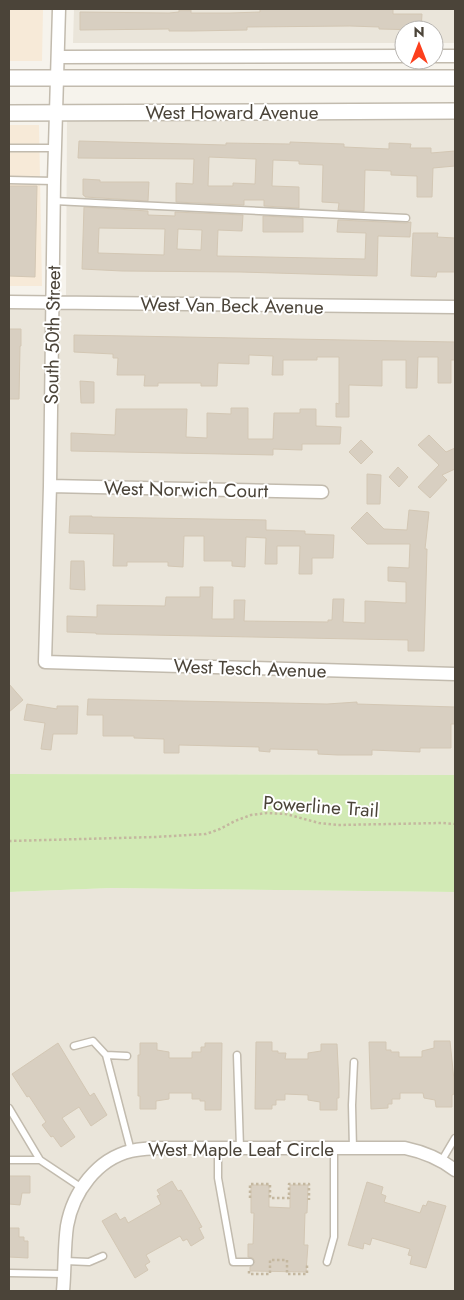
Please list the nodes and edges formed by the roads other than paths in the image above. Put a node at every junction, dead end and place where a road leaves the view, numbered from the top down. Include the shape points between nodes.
1 (60, 9) edge
2 (394, 56) edge
3 (59, 57) junction
4 (9, 78) edge
5 (58, 78) junction
6 (455, 78) edge
7 (455, 111) edge
8 (9, 113) edge
9 (57, 113) junction
10 (9, 148) edge
11 (55, 148) junction
12 (9, 180) edge
13 (54, 181) junction
14 (54, 201) junction
15 (406, 218) dead end
16 (9, 302) edge
17 (53, 303) junction
18 (455, 307) edge
19 (50, 486) junction
20 (322, 492) dead end
21 (45, 662) joint
22 (455, 674) edge
23 (74, 1046) dead end
24 (106, 1055) junction
25 (237, 1055) dead end
26 (127, 1056) dead end
27 (354, 1062) dead end
28 (9, 1108) edge
29 (455, 1138) edge
30 (218, 1147) junction
31 (240, 1148) junction
32 (334, 1149) junction
33 (353, 1149) junction
34 (131, 1151) junction
35 (9, 1160) edge
36 (40, 1160) junction
37 (442, 1160) junction
38 (455, 1170) edge
39 (82, 1188) junction
40 (103, 1256) dead end
41 (250, 1262) road end
42 (327, 1262) dead end
43 (65, 1268) junction
44 (9, 1273) edge
45 (63, 1291) edge

1 - 3 street, South 50th Street
2 - 3 street
3 - 5 street, South 50th Street
4 - 5 street, West Howard Avenue
5 - 6 street, West Howard Avenue
5 - 9 street, South 50th Street
7 - 9 street, West Howard Avenue
8 - 9 street, West Howard Avenue
9 - 11 street, South 50th Street
10 - 11 lane
11 - 13 street, South 50th Street
12 - 13 lane
13 - 14 street, South 50th Street
14 - 15 lane
14 - 17 street, South 50th Street
16 - 17 street, West Van Beck Avenue
17 - 18 street, West Van Beck Avenue
17 - 19 street, South 50th Street
19 - 20 street, West Norwich Court
19 - 21 street, South 50th Street
21 - 22 street, West Tesch Avenue
23 - 24 lane via 93,1041
24 - 26 lane
24 - 34 lane
25 - 31 lane
27 - 33 lane
28 - 36 lane
29 - 37 lane
30 - 31 street, West Maple Leaf Circle
30 - 34 street, West Maple Leaf Circle
30 - 41 lane via 218,1178 233,1262
31 - 32 street, West Maple Leaf Circle
32 - 33 street, West Maple Leaf Circle
32 - 42 lane via 334,1237
33 - 37 street, West Maple Leaf Circle via 405,1148
34 - 39 street, West Maple Leaf Circle via 100,1167
35 - 36 lane
36 - 39 lane
37 - 38 street, West Maple Leaf Circle
39 - 43 street, West Maple Leaf Circle via 67,1226
40 - 43 lane
43 - 44 lane
43 - 45 street, West Maple Leaf Circle

